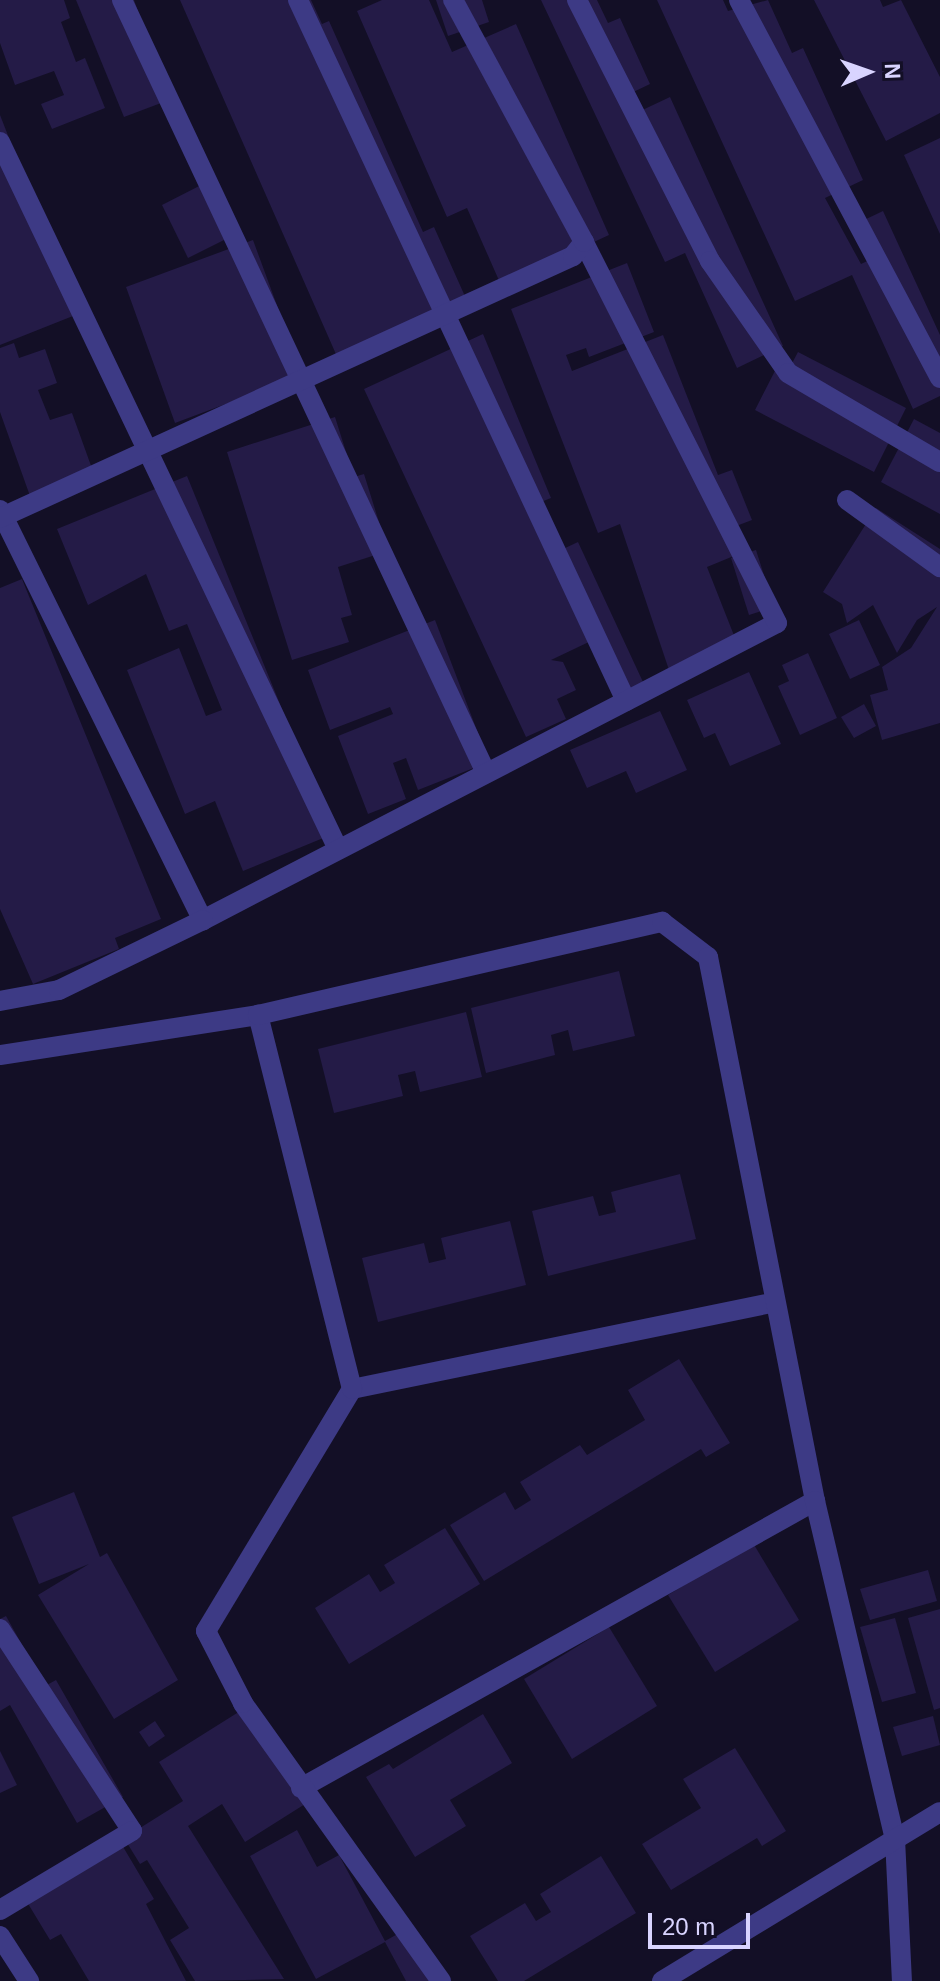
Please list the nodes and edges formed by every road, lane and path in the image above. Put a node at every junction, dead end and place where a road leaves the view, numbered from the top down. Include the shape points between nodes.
1 (122, 0) edge
2 (298, 0) edge
3 (453, 0) edge
4 (577, 0) edge
5 (739, 0) edge
6 (0, 142) edge
7 (584, 242) junction
8 (445, 315) junction
9 (940, 378) edge
10 (301, 380) junction
11 (148, 450) junction
12 (940, 462) edge
13 (847, 500) dead end
14 (1, 515) edge
15 (940, 567) edge
16 (626, 701) junction
17 (486, 773) junction
18 (338, 849) junction
19 (203, 920) junction
20 (0, 1001) edge
21 (258, 1015) junction
22 (0, 1055) edge
23 (775, 1302) junction
24 (352, 1389) junction
25 (815, 1501) junction
26 (0, 1629) edge
27 (301, 1788) junction
28 (940, 1812) edge
29 (895, 1839) junction
30 (0, 1910) edge
31 (0, 1936) edge
32 (29, 1981) edge
33 (441, 1981) edge
34 (662, 1981) edge
35 (902, 1981) edge

1 - 10 street
2 - 8 street
3 - 7 street
4 - 12 street via 710,261 788,373
5 - 9 street
6 - 11 street
7 - 8 street via 573,256
7 - 16 street via 777,623
8 - 10 street
8 - 16 street
10 - 11 street
10 - 17 street
11 - 14 street
11 - 18 street
13 - 15 street
14 - 19 street
16 - 17 street
17 - 18 street
18 - 19 street
19 - 20 street via 59,990
21 - 22 street
21 - 23 street via 662,922 708,957
21 - 24 street
23 - 24 street
23 - 25 street
24 - 27 street via 206,1631 243,1703
25 - 27 street
25 - 29 street
26 - 30 street via 132,1831
27 - 33 street
28 - 29 street
29 - 34 street
29 - 35 street
31 - 32 street

